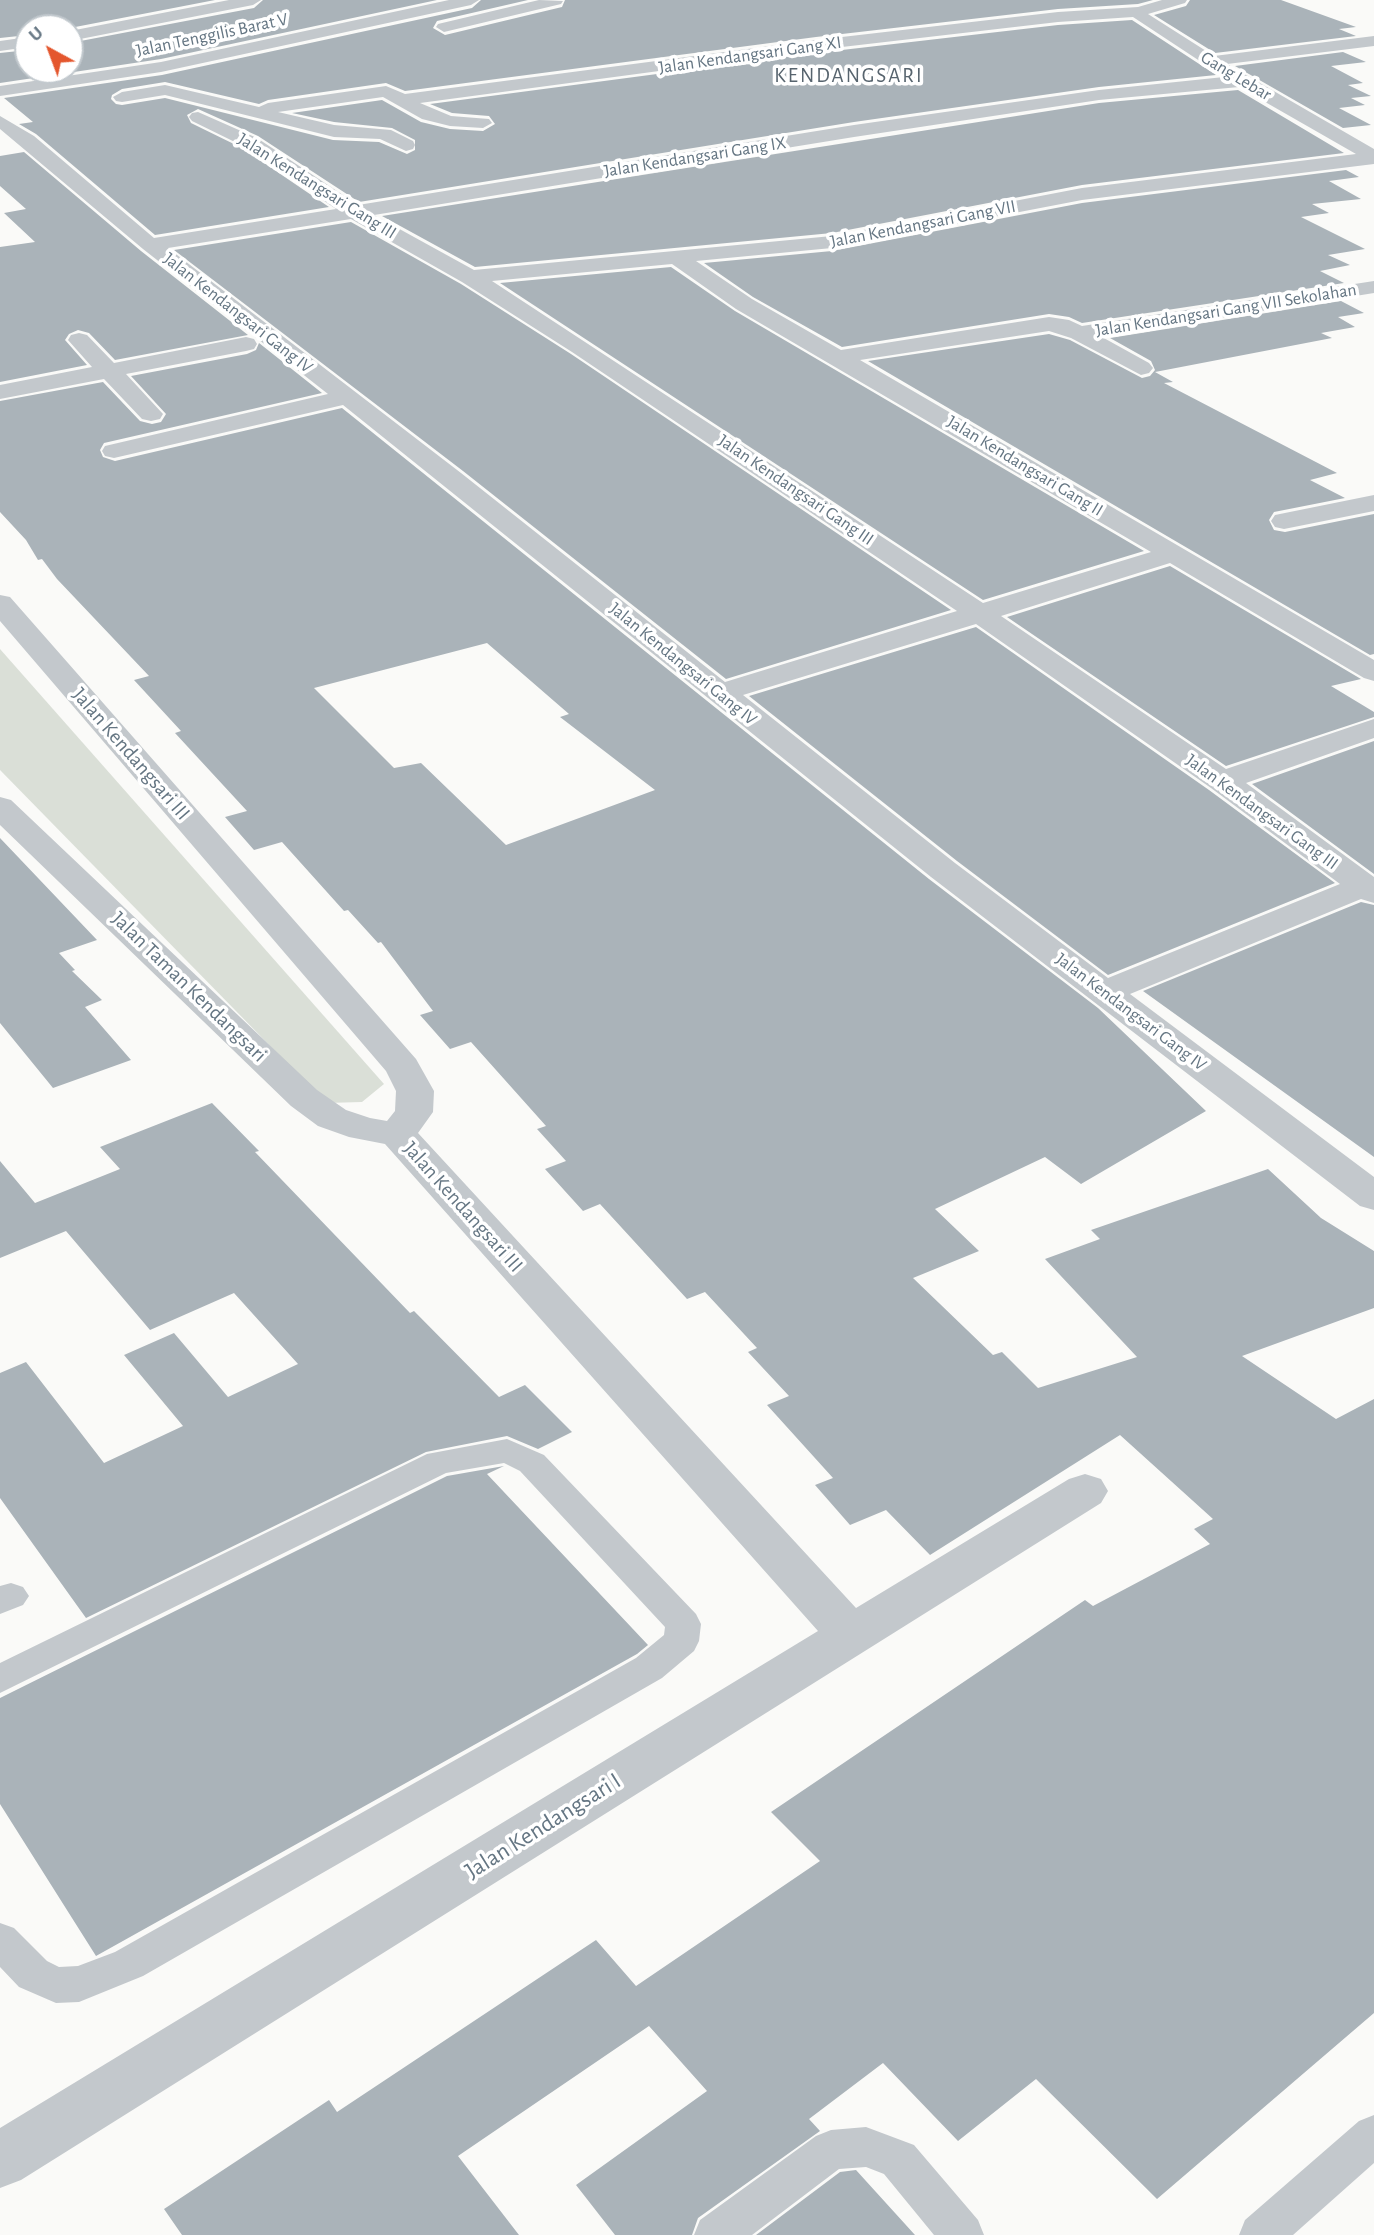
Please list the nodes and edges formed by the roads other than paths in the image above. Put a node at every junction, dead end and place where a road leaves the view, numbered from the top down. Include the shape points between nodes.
1 (253, 0) edge
2 (471, 0) edge
3 (1179, 0) edge
4 (555, 1) edge
5 (1139, 12) junction
6 (792, 31) dead end
7 (84, 33) edge
8 (421, 33) dead end
9 (1374, 41) edge
10 (816, 46) junction
11 (1211, 61) junction
12 (203, 81) dead end
13 (1241, 81) junction
14 (165, 90) junction
15 (0, 92) edge
16 (110, 98) dead end
17 (403, 100) junction
18 (249, 111) junction
19 (5, 116) edge
20 (198, 117) dead end
21 (483, 123) dead end
22 (334, 131) junction
23 (27, 140) junction
24 (250, 142) junction
25 (0, 144) edge
26 (406, 145) dead end
27 (1374, 158) edge
28 (354, 212) junction
29 (150, 246) junction
30 (677, 258) junction
31 (470, 277) junction
32 (1374, 287) edge
33 (219, 326) dead end
34 (1079, 333) junction
35 (79, 340) dead end
36 (246, 344) junction
37 (837, 357) junction
38 (1141, 368) dead end
39 (111, 370) junction
40 (302, 388) dead end
41 (0, 391) edge
42 (347, 397) junction
43 (151, 414) dead end
44 (114, 451) dead end
45 (1374, 503) edge
46 (1284, 522) dead end
47 (1173, 554) junction
48 (0, 603) edge
49 (979, 612) junction
50 (1374, 672) edge
51 (719, 694) junction
52 (1374, 728) edge
53 (1222, 781) junction
54 (0, 807) edge
55 (1368, 890) edge
56 (1105, 992) junction
57 (397, 1134) junction
58 (1374, 1196) edge
59 (1085, 1491) dead end
60 (851, 1635) junction
61 (0, 1679) edge
62 (0, 1940) edge
63 (1374, 2135) edge
64 (0, 2160) edge
65 (716, 2235) edge
66 (962, 2235) edge
67 (1261, 2235) edge

1 - 7 street
2 - 15 street, Jalan Tenggilis Barat V via 161,67
3 - 5 street
4 - 8 street
5 - 10 street, Jalan Kendangsari Gang XI via 1058,17
5 - 11 street, Gang Lebar
6 - 10 street
9 - 11 street
10 - 17 street, Jalan Kendangsari Gang XI
11 - 13 street, Gang Lebar
12 - 14 street
13 - 27 street, Gang Lebar
13 - 28 street, Jalan Kendangsari Gang IX via 1099,95 922,121
14 - 16 street
14 - 18 street
17 - 18 street via 381,91
17 - 21 street via 428,115
18 - 22 street
19 - 23 street, Jalan Kendangsari Gang IV
20 - 24 street, Jalan Kendangsari Gang III
22 - 24 street
22 - 26 street via 384,134
23 - 25 street
23 - 29 street, Jalan Kendangsari Gang IV
24 - 28 street, Jalan Kendangsari Gang III
27 - 30 street, Jalan Kendangsari Gang VII via 1082,194 854,239
28 - 29 street, Jalan Kendangsari Gang IX
28 - 31 street, Jalan Kendangsari Gang III
29 - 42 street, Jalan Kendangsari Gang IV
30 - 31 street, Jalan Kendangsari Gang VII
30 - 37 street, Jalan Kendangsari Gang II via 744,304
31 - 49 street, Jalan Kendangsari Gang III
32 - 34 street, Jalan Kendangsari Gang VII Sekolahan
33 - 36 street
34 - 37 street, Jalan Kendangsari Gang VII Sekolahan via 1049,324
34 - 38 street, Jalan Kendangsari Gang VII Sekolahan
35 - 39 street
36 - 39 street
36 - 40 street
37 - 47 street, Jalan Kendangsari Gang II
39 - 41 street
39 - 43 street
42 - 44 street
42 - 51 street, Jalan Kendangsari Gang IV
45 - 46 street
47 - 49 street
47 - 50 street, Jalan Kendangsari Gang II
48 - 57 street, Jalan Kendangsari III via 403,1067 415,1091 414,1112
49 - 51 street
49 - 53 street, Jalan Kendangsari Gang III
51 - 56 street, Jalan Kendangsari Gang IV
52 - 53 street
53 - 55 street, Jalan Kendangsari Gang III
54 - 57 street, Jalan Taman Kendangsari via 304,1098 332,1118
55 - 56 street
56 - 58 street, Jalan Kendangsari Gang IV
57 - 60 street, Jalan Kendangsari III
59 - 60 street, Jalan Kendangsari I
60 - 64 street, Jalan Kendangsari I
61 - 62 lane via 439,1462 507,1451 532,1463 683,1624 681,1641 649,1668 129,1964 79,1984 56,1984 33,1974
63 - 67 lane
65 - 66 lane via 831,2150 866,2147 899,2159

